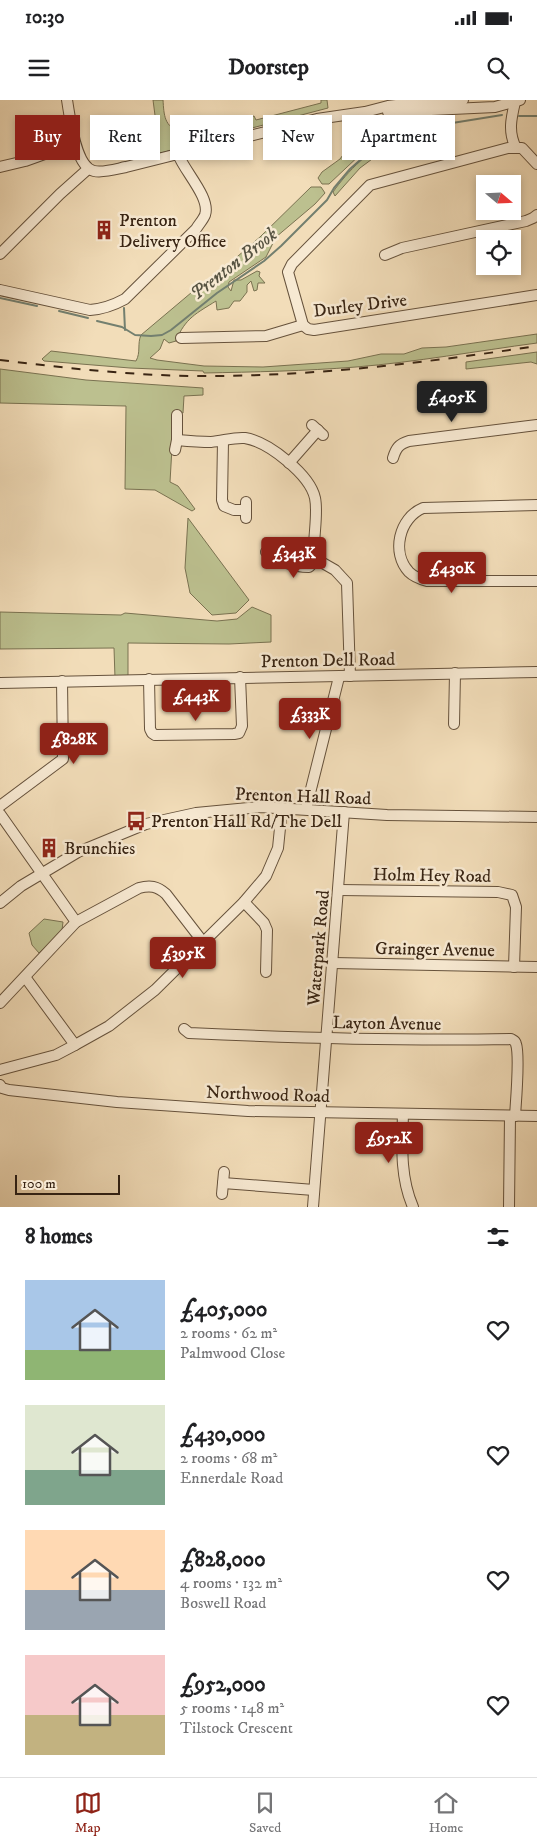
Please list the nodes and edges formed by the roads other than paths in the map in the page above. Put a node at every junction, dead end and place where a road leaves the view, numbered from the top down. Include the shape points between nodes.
1 (67, 100) edge
2 (463, 100) edge
3 (518, 101) edge
4 (365, 112) junction
5 (70, 115) edge
6 (253, 135) edge
7 (516, 148) junction
8 (80, 156) edge
9 (170, 156) edge
10 (28, 160) edge
11 (180, 160) edge
12 (537, 164) edge
13 (0, 167) edge
14 (88, 169) junction
15 (537, 214) edge
16 (0, 254) edge
17 (385, 255) dead end
18 (0, 290) edge
19 (537, 295) edge
20 (303, 326) junction
21 (181, 339) dead end
22 (177, 415) dead end
23 (537, 424) edge
24 (318, 430) dead end
25 (223, 440) junction
26 (393, 458) dead end
27 (289, 463) junction
28 (537, 505) edge
29 (246, 510) dead end
30 (266, 552) dead end
31 (318, 558) junction
32 (537, 581) edge
33 (537, 672) edge
34 (455, 673) junction
35 (344, 676) junction
36 (240, 678) junction
37 (149, 679) junction
38 (62, 681) junction
39 (0, 682) edge
40 (454, 724) dead end
41 (0, 806) edge
42 (282, 808) junction
43 (306, 809) junction
44 (344, 812) junction
45 (0, 814) edge
46 (537, 817) edge
47 (43, 873) junction
48 (339, 890) junction
49 (244, 902) junction
50 (0, 903) edge
51 (76, 922) junction
52 (203, 942) junction
53 (333, 963) junction
54 (263, 967) dead end
55 (514, 967) junction
56 (537, 967) edge
57 (25, 977) junction
58 (0, 1003) edge
59 (184, 1029) dead end
60 (326, 1038) junction
61 (75, 1045) junction
62 (0, 1070) edge
63 (0, 1085) edge
64 (320, 1112) junction
65 (403, 1114) junction
66 (513, 1116) junction
67 (537, 1116) edge
68 (314, 1190) junction
69 (222, 1194) dead end
70 (313, 1207) edge
71 (413, 1207) edge
72 (509, 1207) edge

1 - 5 street
2 - 4 street via 404,104
3 - 4 street via 495,107
3 - 7 street via 510,126
4 - 6 street via 317,119
7 - 12 street via 522,148
7 - 20 street, Durley Drive via 365,188 288,272
8 - 14 street
9 - 14 street via 100,172
10 - 13 street
11 - 18 street via 201,192 205,203 204,218 125,298 114,305 90,310
14 - 16 street
15 - 17 street via 526,221 402,248
19 - 20 street, Durley Drive via 325,329
20 - 21 street via 266,336
22 - 25 street via 176,445
23 - 26 street via 409,441 400,444
24 - 27 street
25 - 27 street via 254,440
25 - 29 street via 222,500 224,506
27 - 31 street via 309,485 316,500 314,548
28 - 32 street via 423,508 402,526 400,551 408,572 426,581
30 - 31 street via 274,563 297,567 309,568
31 - 35 street via 347,583
33 - 34 street, Prenton Dell Road
34 - 35 street, Prenton Dell Road
34 - 40 street
35 - 36 street, Prenton Dell Road
35 - 43 street
36 - 37 street, Prenton Dell Road
36 - 37 street via 242,726 239,734 155,735 150,729
37 - 38 street, Prenton Dell Road
38 - 39 street, Prenton Dell Road
38 - 41 street via 63,759
42 - 43 street, Prenton Hall Road
42 - 47 street, Prenton Hall Road via 196,813 146,824 78,852
42 - 49 street via 278,848 266,876
43 - 44 street, Prenton Hall Road
44 - 46 street, Prenton Hall Road
44 - 48 street, Waterpark Road
45 - 47 street
47 - 50 street, Prenton Hall Road
47 - 51 street
48 - 53 street, Waterpark Road
48 - 55 street, Holm Hey Road via 498,892 512,895 516,907
49 - 52 street
49 - 54 street via 267,930
51 - 52 street via 139,888 154,886 166,894
51 - 57 street
52 - 61 street via 155,990 109,1026
53 - 55 street, Grainger Avenue
53 - 60 street, Waterpark Road
55 - 56 street, Grainger Avenue
57 - 58 street
57 - 61 street
59 - 60 street, Layton Avenue via 189,1032
60 - 64 street, Waterpark Road
60 - 66 street, Layton Avenue via 511,1039 517,1045 518,1055
61 - 62 street via 56,1055
63 - 64 street, Northwood Road via 9,1090 117,1102 248,1111
64 - 65 street, Northwood Road
64 - 68 street, Waterpark Road
65 - 66 street, Northwood Road
65 - 71 street via 402,1162
66 - 67 street, Northwood Road
66 - 72 street
68 - 69 street via 224,1178
68 - 70 street, Waterpark Road

